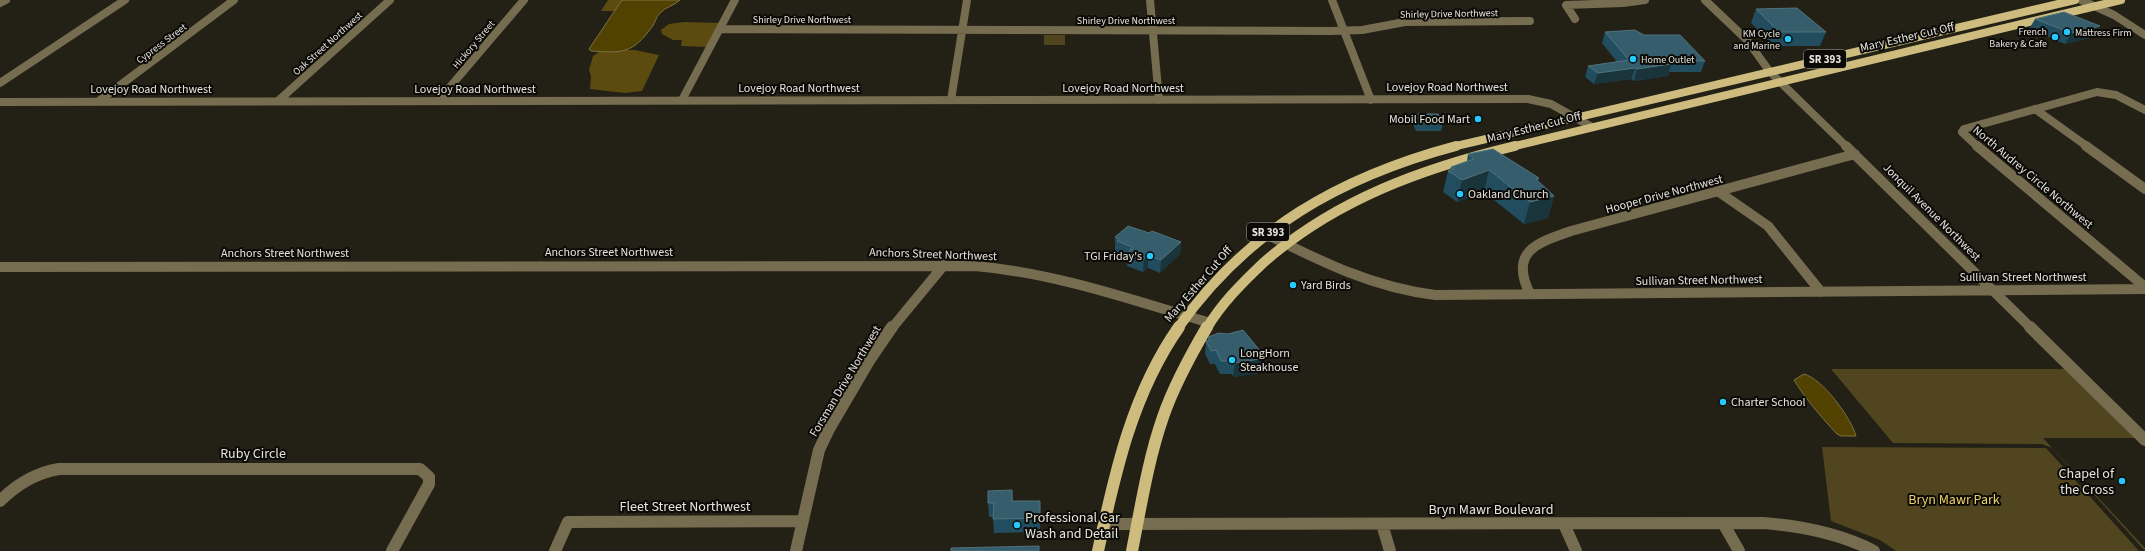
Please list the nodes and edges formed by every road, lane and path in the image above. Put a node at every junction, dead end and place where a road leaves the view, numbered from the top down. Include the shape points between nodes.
1 (6, 0) edge
2 (125, 0) edge
3 (234, 0) edge
4 (390, 0) edge
5 (524, 0) edge
6 (735, 0) edge
7 (967, 0) edge
8 (1150, 0) edge
9 (1332, 0) edge
10 (1645, 0) edge
11 (1705, 0) edge
12 (2075, 0) edge
13 (2081, 0) edge
14 (2121, 0) edge
15 (1566, 2) edge
16 (0, 3) edge
17 (2095, 7) junction
18 (1575, 19) dead end
19 (1530, 22) dead end
20 (720, 29) junction
21 (962, 30) junction
22 (1153, 30) junction
23 (1344, 31) junction
24 (1934, 33) junction
25 (2145, 35) edge
26 (1952, 41) junction
27 (1770, 72) junction
28 (1781, 82) junction
29 (0, 83) edge
30 (682, 100) junction
31 (951, 100) junction
32 (1159, 100) junction
33 (1371, 100) junction
34 (99, 101) junction
35 (278, 101) junction
36 (438, 101) junction
37 (0, 102) edge
38 (2035, 109) junction
39 (2145, 110) edge
40 (1575, 117) junction
41 (1592, 128) junction
42 (1855, 154) junction
43 (1382, 170) junction
44 (1398, 180) junction
45 (2145, 189) edge
46 (1719, 192) junction
47 (1266, 234) junction
48 (1285, 244) junction
49 (944, 265) junction
50 (0, 267) edge
51 (2145, 288) edge
52 (1992, 290) junction
53 (1821, 292) junction
54 (1530, 294) junction
55 (1187, 316) junction
56 (1210, 323) junction
57 (2145, 440) edge
58 (0, 501) edge
59 (803, 521) junction
60 (1723, 523) junction
61 (1104, 524) junction
62 (1138, 524) junction
63 (1382, 524) junction
64 (1564, 524) junction
65 (392, 551) edge
66 (555, 551) edge
67 (796, 551) edge
68 (1098, 551) edge
69 (1132, 551) edge
70 (1390, 551) edge
71 (1576, 551) edge
72 (1739, 551) edge
73 (1874, 551) edge

1 - 16 street
2 - 29 street
3 - 34 street, Cypress Street
4 - 35 street, Oak Street Northwest
5 - 36 street, Hickory Street
6 - 20 street
7 - 21 street
8 - 22 street
9 - 23 street
10 - 15 street via 1623,3
11 - 27 street, Jonquil Avenue Northwest via 1747,40
12 - 24 main road, Mary Esther Cut Off / SR 393
13 - 17 street
14 - 17 main road, Mary Esther Cut Off / SR 393
15 - 18 street via 1565,5
17 - 25 street via 2114,15
17 - 26 main road, Mary Esther Cut Off / SR 393
19 - 23 street, Shirley Drive Northwest via 1405,22
20 - 21 street, Shirley Drive Northwest
20 - 30 street
21 - 22 street, Shirley Drive Northwest
21 - 31 street
22 - 23 street, Shirley Drive Northwest
22 - 32 street
23 - 33 street
24 - 26 main road
24 - 27 main road, Mary Esther Cut Off / SR 393
26 - 28 main road, Mary Esther Cut Off / SR 393
27 - 28 street, Jonquil Avenue Northwest
27 - 40 main road, Mary Esther Cut Off / SR 393
28 - 41 main road, Mary Esther Cut Off / SR 393
28 - 42 street, Jonquil Avenue Northwest
30 - 31 street, Lovejoy Road Northwest
30 - 36 street, Lovejoy Road Northwest
31 - 32 street, Lovejoy Road Northwest
32 - 33 street, Lovejoy Road Northwest
33 - 40 street, Lovejoy Road Northwest via 1528,99 1552,104
34 - 35 street, Lovejoy Road Northwest
34 - 37 street, Lovejoy Road Northwest
35 - 36 street, Lovejoy Road Northwest
38 - 39 street, North Audrey Circle Northwest via 2100,92 2127,98
38 - 45 street
38 - 51 street, North Audrey Circle Northwest via 1982,123 1962,132
40 - 41 street, Lovejoy Road Northwest
40 - 43 main road, Mary Esther Cut Off / SR 393 via 1464,144
41 - 44 main road, Mary Esther Cut Off / SR 393 via 1470,157
42 - 46 street, Hooper Drive Northwest
42 - 52 street, Jonquil Avenue Northwest
43 - 44 main road
43 - 47 main road, Mary Esther Cut Off / SR 393 via 1309,205
44 - 48 main road, Mary Esther Cut Off / SR 393 via 1328,214
46 - 53 street via 1768,226
46 - 54 street, Hooper Drive Northwest via 1539,243 1530,249 1522,260 1522,276
47 - 48 street, Sullivan Street Northwest
47 - 55 main road, Mary Esther Cut Off / SR 393 via 1229,267
48 - 54 street, Sullivan Street Northwest via 1368,283 1397,291 1435,295
48 - 56 main road, Mary Esther Cut Off / SR 393 via 1245,280
49 - 50 street, Anchors Street Northwest
49 - 55 street, Anchors Street Northwest via 990,267 1030,273
49 - 59 street, Forsman Drive Northwest via 908,306 870,359 829,429 818,457
51 - 52 street, Sullivan Street Northwest
52 - 53 street, Sullivan Street Northwest
52 - 57 street, Jonquil Avenue Northwest
53 - 54 street, Sullivan Street Northwest
55 - 56 street, Anchors Street Northwest
55 - 61 main road, Mary Esther Cut Off / SR 393 via 1162,353 1137,405 1124,444
56 - 62 main road, Mary Esther Cut Off / SR 393 via 1175,383 1163,416 1154,446
58 - 65 street, Ruby Circle via 14,486 24,480 59,469 420,469 429,477 429,484
59 - 66 street, Fleet Street Northwest via 568,522
59 - 67 street, Forsman Drive Northwest
60 - 64 street, Bryn Mawr Boulevard
60 - 72 street
60 - 73 street, Bryn Mawr Boulevard via 1811,527 1842,536
61 - 62 street, Bryn Mawr Boulevard
61 - 68 main road, SR 393
62 - 63 street, Bryn Mawr Boulevard
62 - 69 main road, SR 393
63 - 64 street, Bryn Mawr Boulevard
63 - 70 street
64 - 71 street

